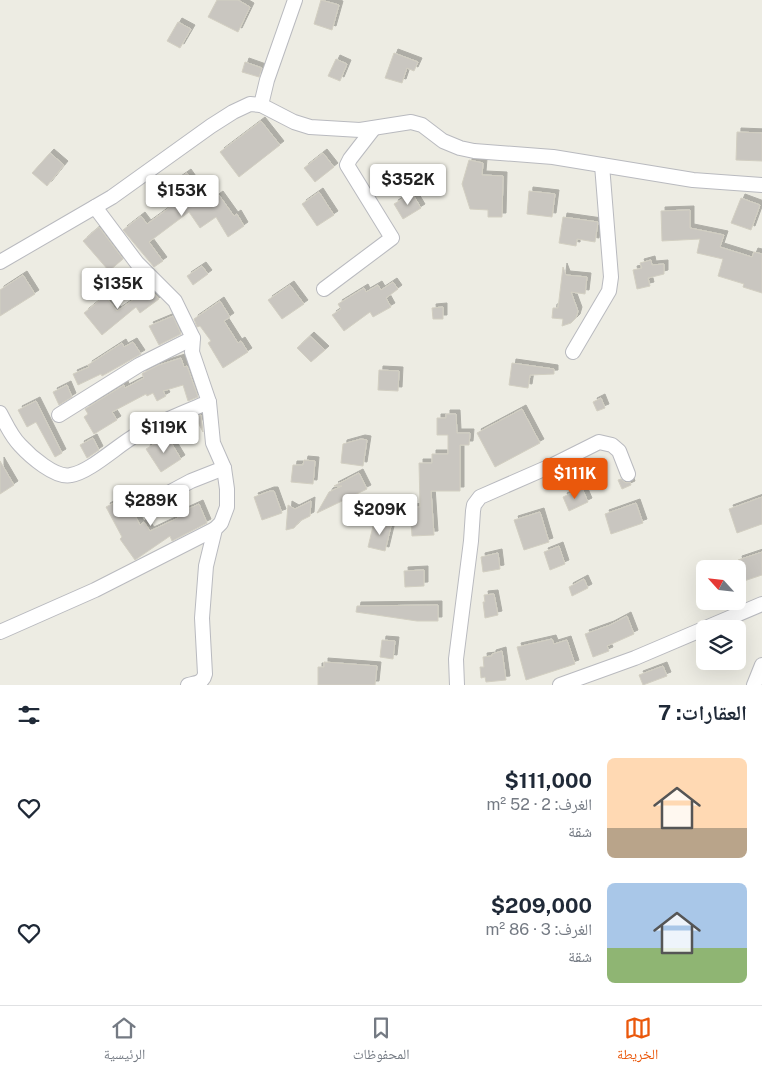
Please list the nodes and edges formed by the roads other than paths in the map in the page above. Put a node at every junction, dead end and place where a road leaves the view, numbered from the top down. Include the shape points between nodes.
1 (295, 0) edge
2 (261, 105) junction
3 (374, 128) junction
4 (602, 165) junction
5 (762, 185) edge
6 (94, 207) junction
7 (0, 262) edge
8 (324, 289) dead end
9 (193, 338) junction
10 (573, 352) dead end
11 (209, 402) junction
12 (0, 413) edge
13 (59, 415) dead end
14 (224, 468) junction
15 (628, 474) dead end
16 (161, 497) dead end
17 (215, 529) junction
18 (762, 604) edge
19 (0, 632) edge
20 (762, 664) edge
21 (188, 685) edge
22 (457, 685) edge
23 (560, 685) edge
24 (754, 685) edge

1 - 2 street via 266,80
2 - 3 street via 310,127
2 - 6 street via 250,104 233,112
3 - 4 street via 411,122 422,125 443,141 460,148
3 - 8 street via 347,165 392,238
4 - 5 street via 693,180
4 - 10 street via 611,277 608,291
6 - 7 street
6 - 9 street via 138,263 175,300
9 - 11 street via 192,352
9 - 13 street via 139,365
11 - 12 street via 136,435 69,476 57,474 20,445
11 - 14 street via 214,443
14 - 16 street
14 - 17 street via 226,506 221,523
15 - 22 street via 619,452 612,445 599,442 480,497 473,511 456,659
17 - 19 street via 95,590
17 - 21 street via 206,566 202,618 205,674 200,682
18 - 23 street via 635,658
20 - 24 street

